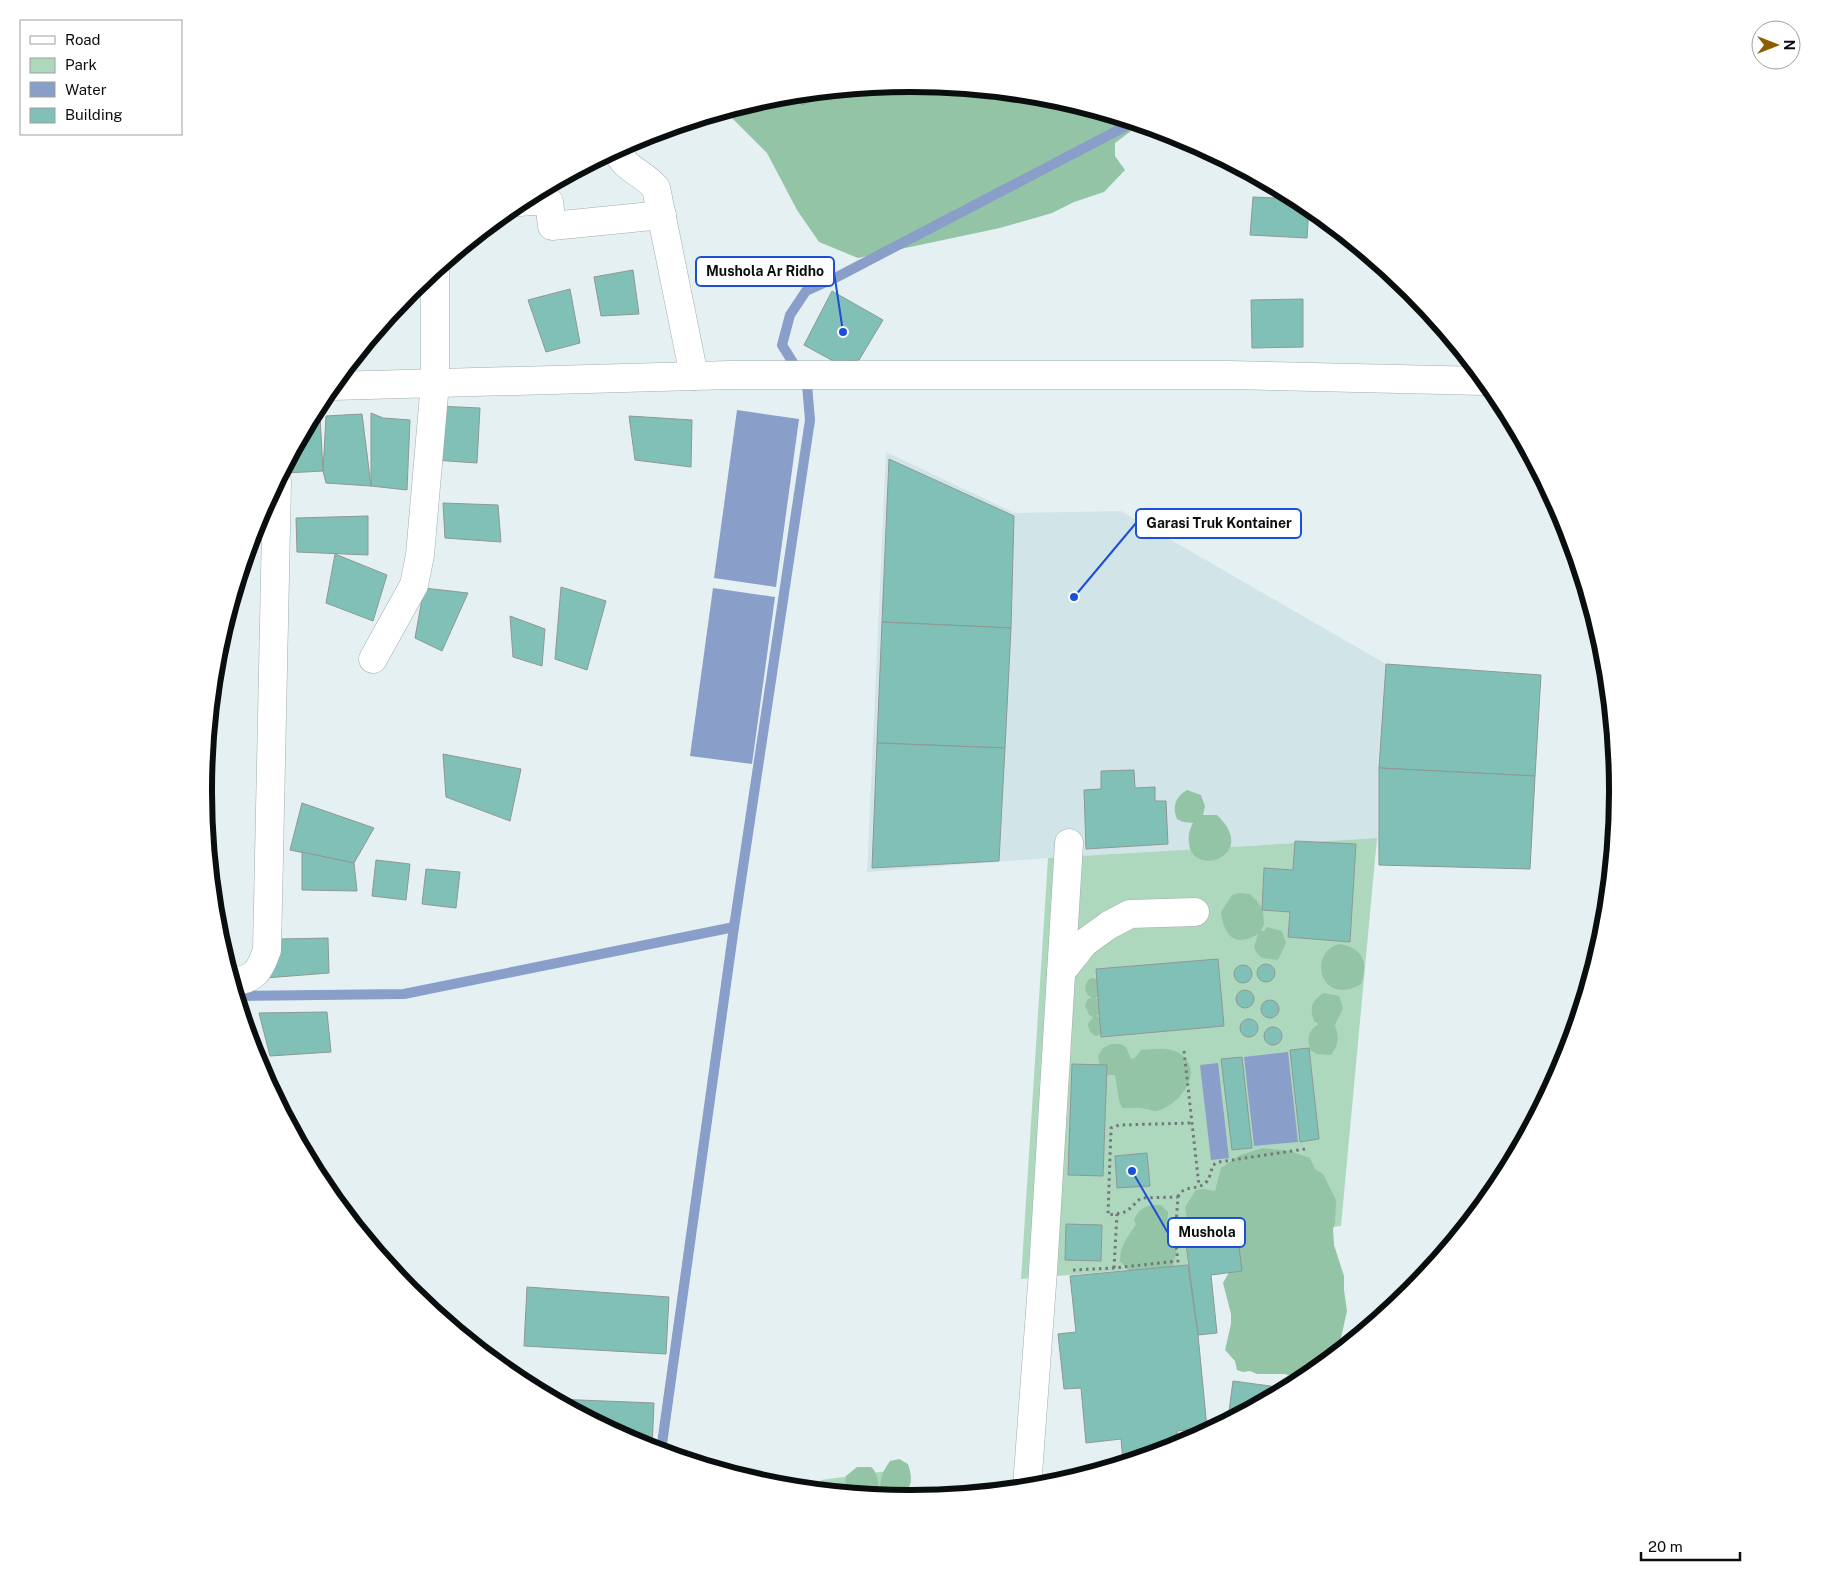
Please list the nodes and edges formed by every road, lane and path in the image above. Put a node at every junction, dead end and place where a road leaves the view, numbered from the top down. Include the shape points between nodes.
1 (620, 157) edge
2 (537, 201) edge
3 (662, 215) junction
4 (435, 280) edge
5 (694, 376) junction
6 (1475, 380) edge
7 (435, 383) junction
8 (342, 386) edge
9 (278, 496) edge
10 (373, 659) dead end
11 (1069, 843) dead end
12 (1195, 912) dead end
13 (1061, 972) junction
14 (238, 980) edge
15 (1184, 1051) dead end
16 (1192, 1122) junction
17 (1305, 1149) dead end
18 (1199, 1186) junction
19 (1178, 1197) junction
20 (1117, 1214) junction
21 (1114, 1268) junction
22 (1043, 1271) junction
23 (1028, 1479) edge

1 - 3 street via 623,163 647,177 656,188
2 - 3 street via 548,202 552,226
3 - 5 street
4 - 7 street
5 - 6 street via 1228,375
5 - 7 street
7 - 8 street
7 - 10 street via 414,586
9 - 14 street via 267,950 253,976
11 - 13 street
12 - 13 street via 1130,914 1084,943
13 - 22 street
15 - 16 path
16 - 18 path
16 - 20 path via 1112,1128 1108,1215
17 - 18 path via 1219,1162 1213,1166 1208,1180
18 - 19 path via 1186,1188
19 - 20 path via 1141,1198 1132,1209
19 - 21 path via 1175,1238 1178,1261
20 - 21 path
21 - 22 path
22 - 23 street

